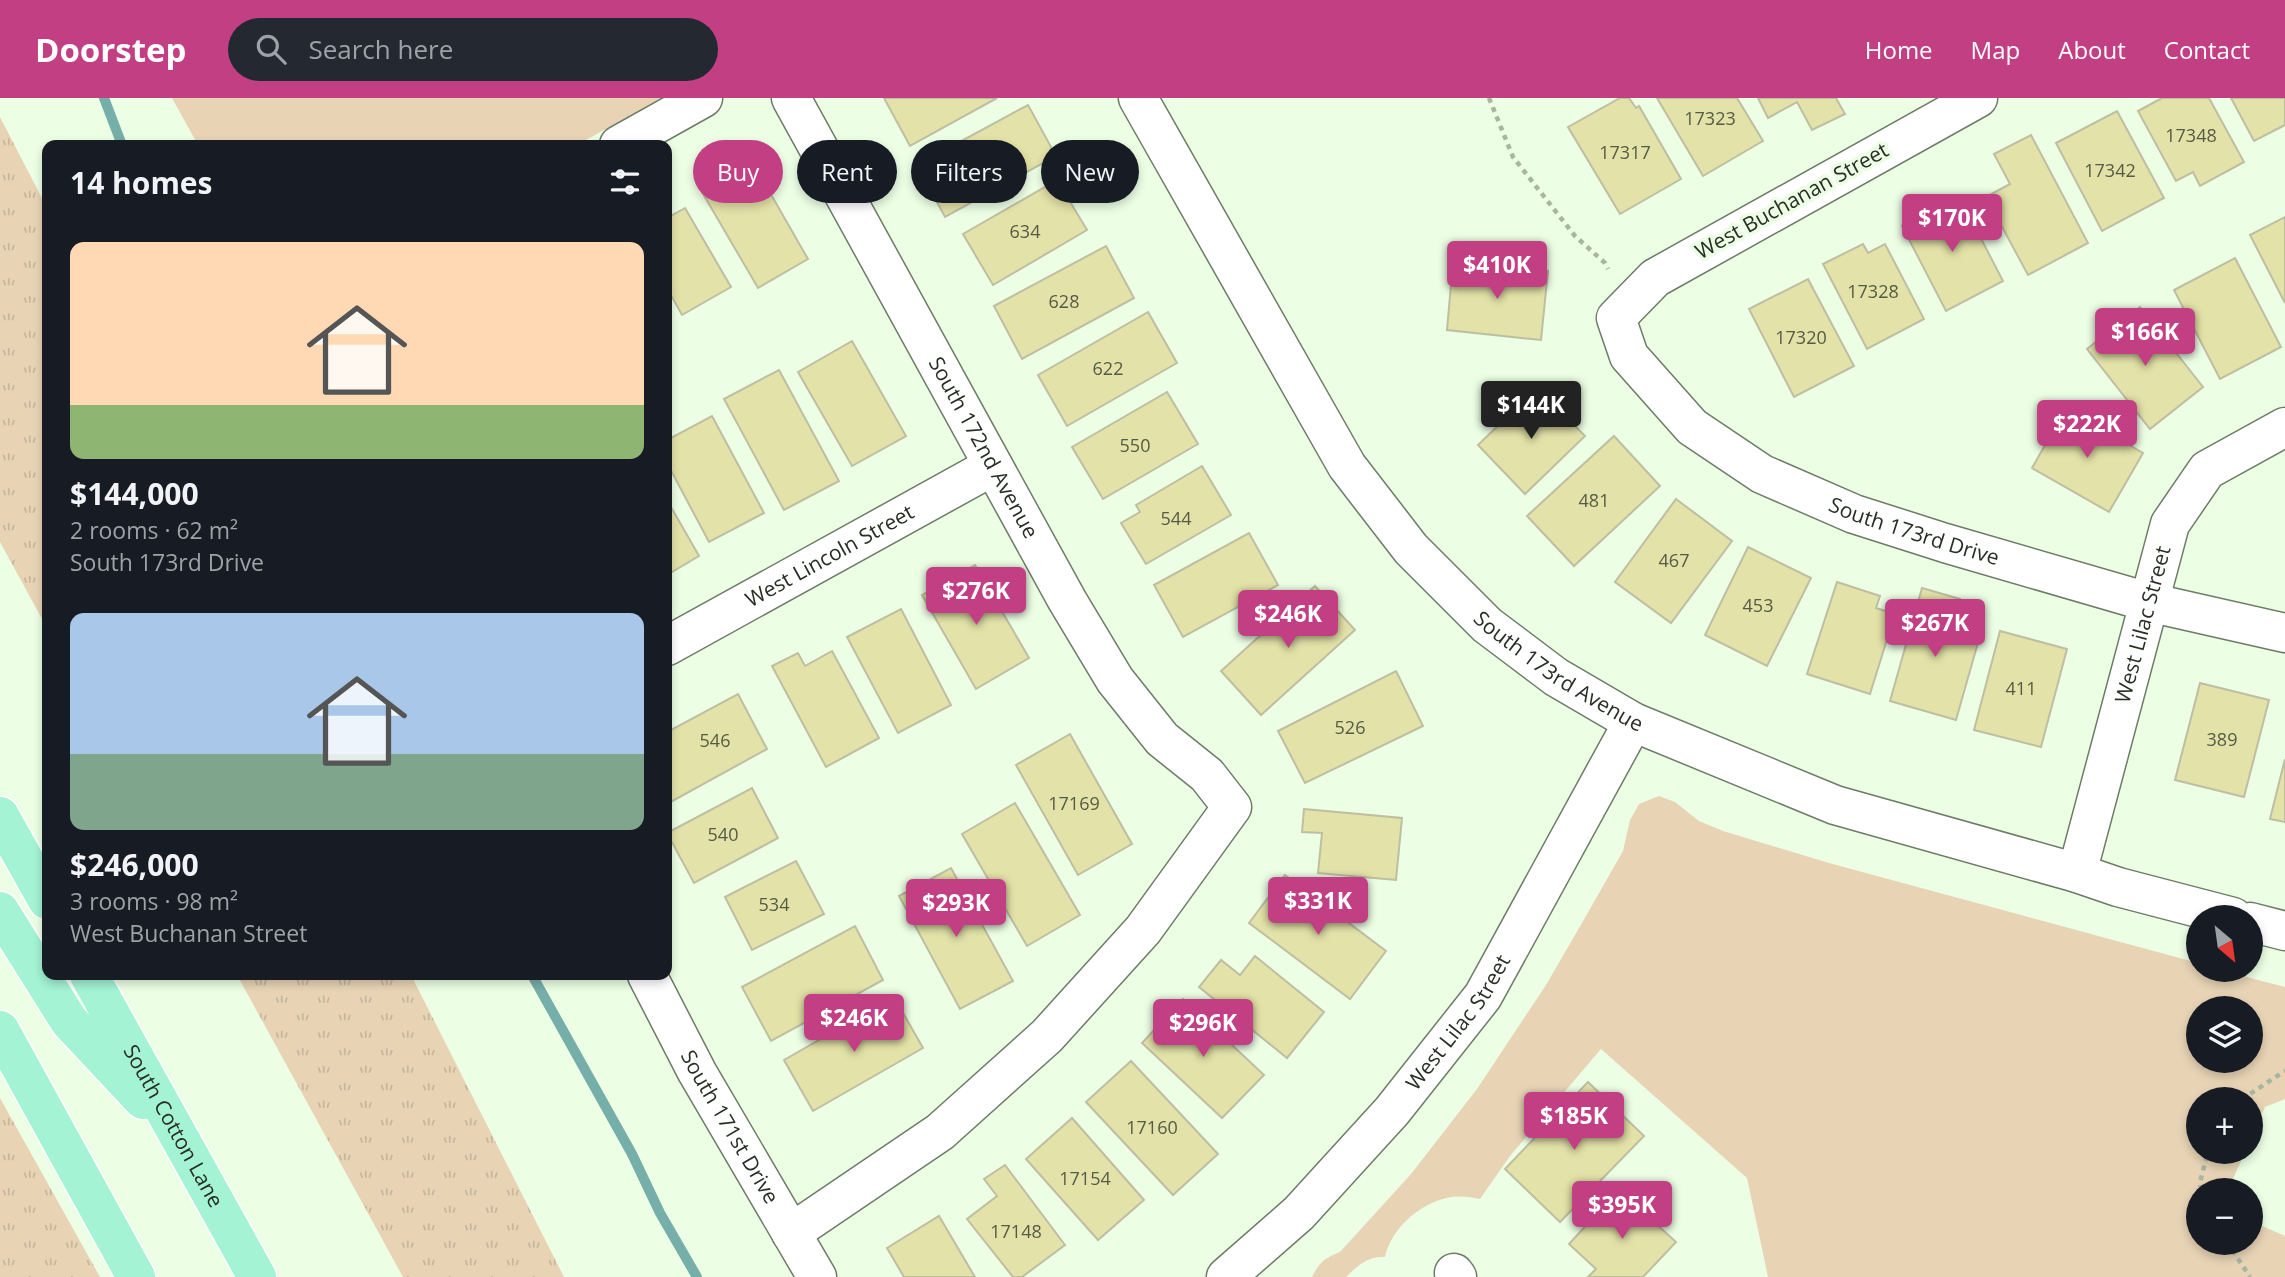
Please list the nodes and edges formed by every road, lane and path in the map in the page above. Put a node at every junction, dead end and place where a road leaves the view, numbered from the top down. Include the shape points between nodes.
1 (703, 98) edge
2 (791, 98) edge
3 (1138, 98) edge
4 (1489, 98) edge
5 (1978, 98) edge
6 (628, 140) edge
7 (1608, 269) dead end
8 (1616, 317) joint
9 (2285, 427) edge
10 (993, 466) junction
11 (2148, 602) junction
12 (2285, 633) edge
13 (672, 643) edge
14 (1633, 722) junction
15 (0, 816) edge
16 (2077, 873) junction
17 (42, 891) edge
18 (2187, 905) edge
19 (0, 911) edge
20 (2263, 925) edge
21 (2285, 931) edge
22 (42, 978) edge
23 (43, 980) edge
24 (92, 980) edge
25 (649, 980) edge
26 (0, 1030) edge
27 (2285, 1071) edge
28 (2260, 1087) edge
29 (183, 1143) junction
30 (791, 1233) junction
31 (2236, 1255) edge
32 (136, 1277) edge
33 (257, 1277) edge
34 (817, 1277) edge
35 (1226, 1277) edge
36 (2250, 1277) edge

1 - 6 street
2 - 10 street, South 172nd Avenue
3 - 14 street, South 173rd Avenue via 1347,466 1411,549 1487,625 1556,677
4 - 7 path via 1513,157 1575,236
5 - 8 street, West Buchanan Street via 1655,278
8 - 11 street, South 173rd Drive via 1629,356 1692,427 1762,474 1854,514
9 - 11 street, West Lilac Street via 2207,470 2170,524
10 - 13 street, West Lincoln Street
10 - 30 street, South 172nd Avenue via 1115,680 1162,739 1207,775 1232,807 1143,930 1047,1036 940,1132
11 - 12 street, South 173rd Drive
11 - 16 street, West Lilac Street
14 - 16 street, South 173rd Avenue via 1835,804
14 - 35 street, West Lilac Street via 1483,996 1392,1111 1308,1203
15 - 17 main road
16 - 18 street, South 173rd Avenue
19 - 22 main road
20 - 21 street
23 - 29 main road via 69,1021
24 - 29 main road, South Cotton Lane
25 - 30 street, South 171st Drive
26 - 32 main road
27 - 28 path
29 - 33 main road, South Cotton Lane
30 - 34 street, South 171st Drive
31 - 36 path

